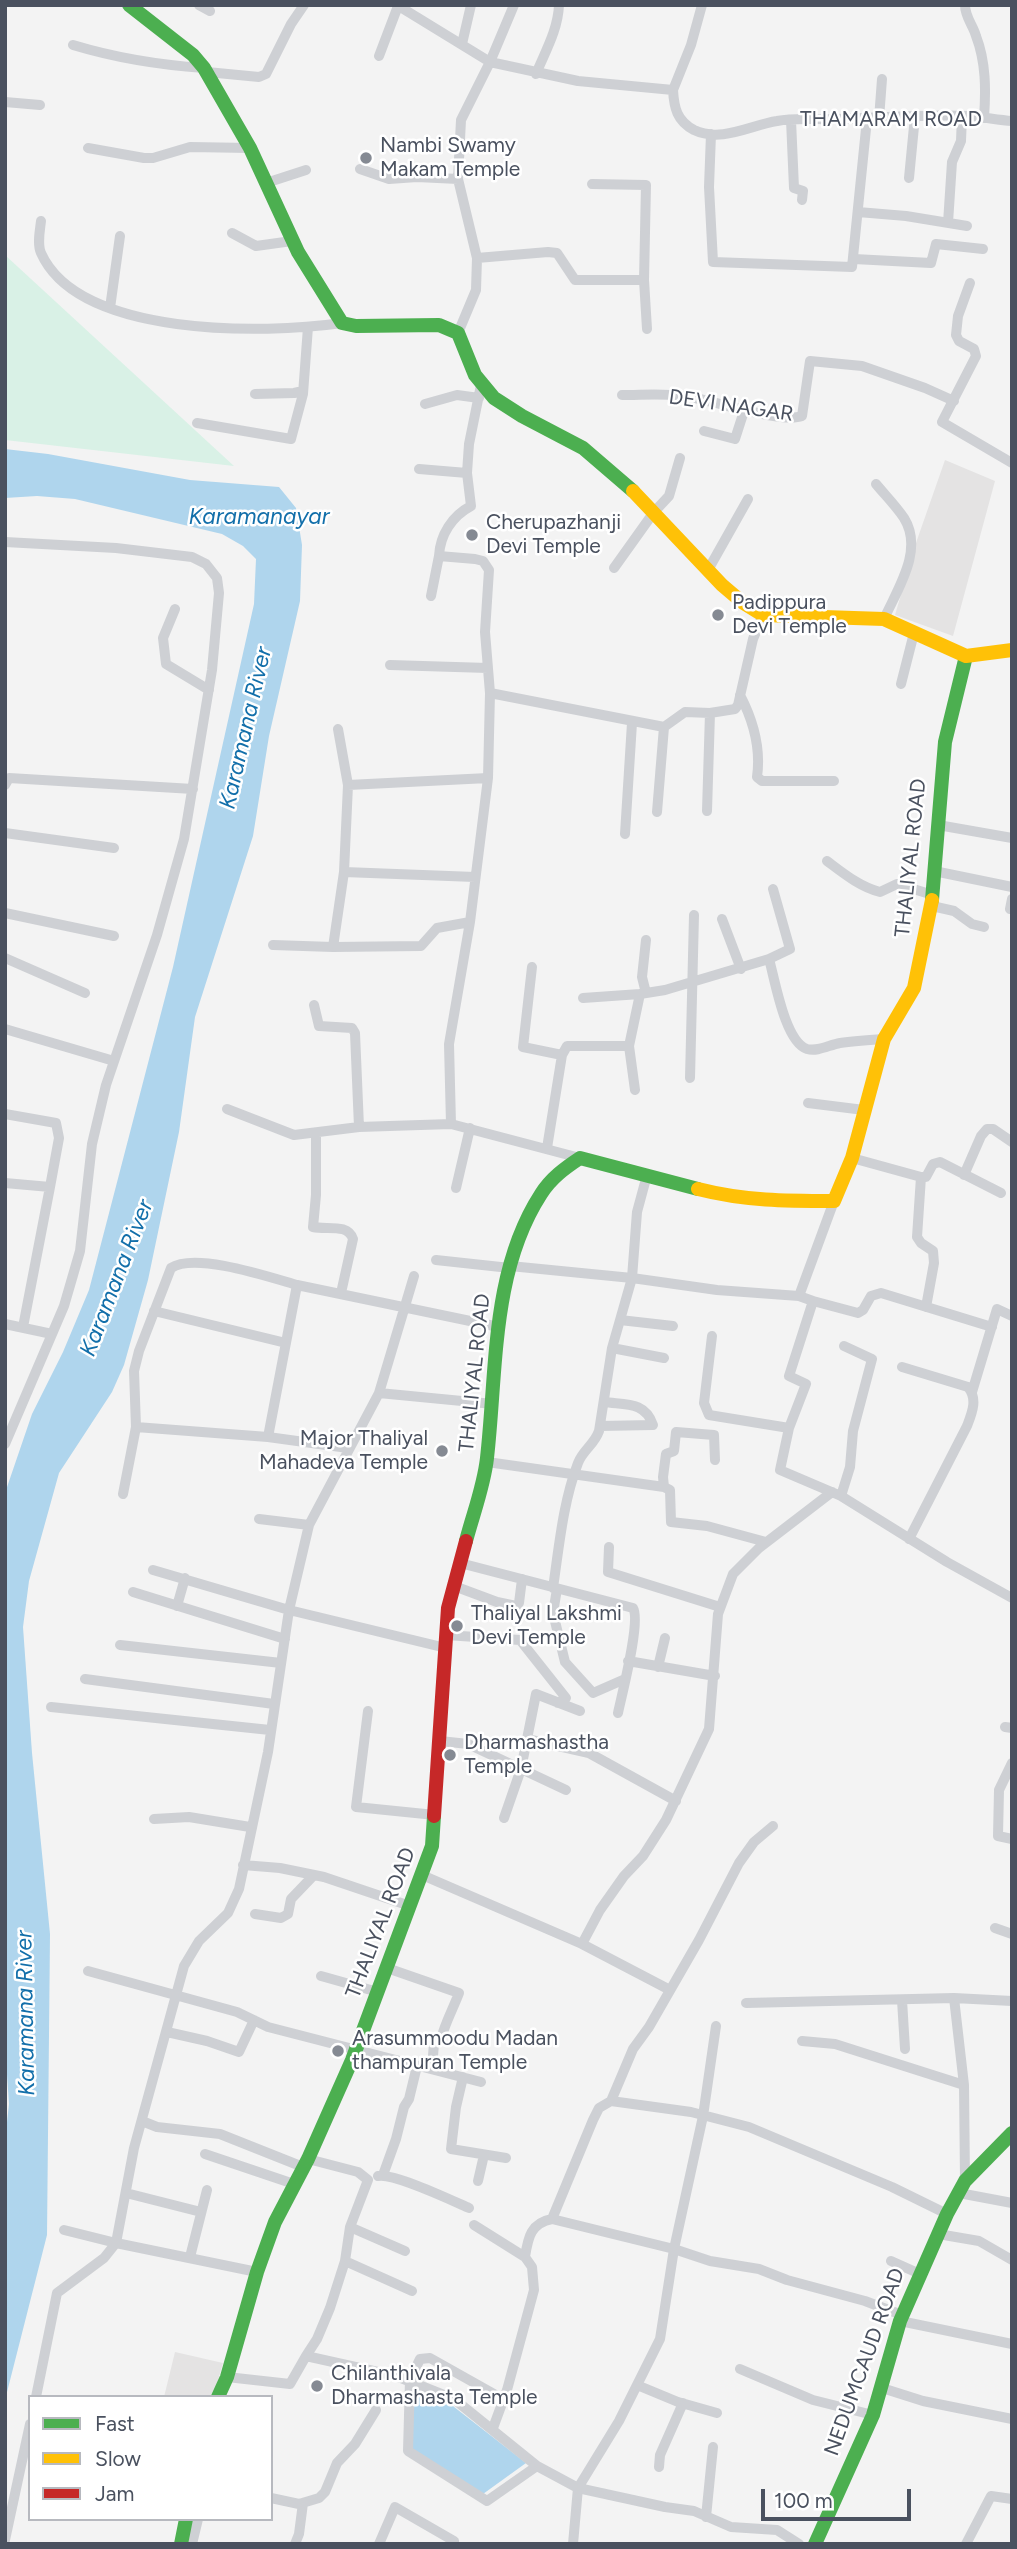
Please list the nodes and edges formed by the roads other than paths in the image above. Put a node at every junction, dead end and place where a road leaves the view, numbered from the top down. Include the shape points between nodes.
1 (129, 5) edge
2 (199, 5) edge
3 (304, 5) edge
4 (471, 5) edge
5 (514, 5) edge
6 (559, 5) edge
7 (702, 5) edge
8 (965, 5) edge
9 (397, 6) edge
10 (146, 11) edge
11 (210, 11) dead end
12 (462, 44) junction
13 (73, 45) dead end
14 (379, 56) dead end
15 (490, 62) junction
16 (206, 70) junction
17 (536, 74) junction
18 (882, 79) dead end
19 (673, 90) junction
20 (5, 102) edge
21 (40, 105) dead end
22 (915, 116) junction
23 (962, 116) junction
24 (984, 118) junction
25 (867, 119) junction
26 (879, 119) junction
27 (791, 120) junction
28 (1012, 121) edge
29 (711, 134) junction
30 (88, 148) dead end
31 (250, 148) junction
32 (360, 169) dead end
33 (306, 170) dead end
34 (909, 178) dead end
35 (458, 179) junction
36 (266, 183) junction
37 (592, 184) dead end
38 (802, 200) dead end
39 (858, 212) junction
40 (41, 221) dead end
41 (948, 223) junction
42 (967, 226) dead end
43 (232, 233) dead end
44 (120, 236) dead end
45 (292, 241) junction
46 (983, 249) dead end
47 (477, 258) junction
48 (854, 259) junction
49 (644, 280) junction
50 (970, 283) dead end
51 (110, 307) junction
52 (342, 323) junction
53 (308, 327) junction
54 (647, 329) dead end
55 (458, 333) junction
56 (303, 391) junction
57 (480, 392) junction
58 (255, 394) dead end
59 (622, 395) dead end
60 (954, 401) junction
61 (425, 404) dead end
62 (745, 408) junction
63 (197, 423) dead end
64 (704, 431) dead end
65 (680, 457) dead end
66 (1012, 463) edge
67 (419, 469) dead end
68 (467, 473) junction
69 (876, 484) dead end
70 (748, 499) dead end
71 (654, 512) junction
72 (5, 542) edge
73 (439, 556) junction
74 (614, 568) dead end
75 (708, 570) junction
76 (431, 596) dead end
77 (175, 609) dead end
78 (763, 615) junction
79 (884, 619) junction
80 (914, 633) junction
81 (1012, 650) edge
82 (966, 656) junction
83 (390, 664) dead end
84 (488, 668) junction
85 (901, 684) dead end
86 (209, 690) junction
87 (490, 693) junction
88 (740, 695) junction
89 (710, 713) junction
90 (632, 723) junction
91 (664, 727) junction
92 (338, 729) dead end
93 (488, 778) junction
94 (834, 781) dead end
95 (5, 785) edge
96 (348, 785) junction
97 (194, 789) junction
98 (707, 811) dead end
99 (657, 812) dead end
100 (938, 825) junction
101 (5, 833) edge
102 (625, 834) dead end
103 (1012, 838) edge
104 (114, 848) dead end
105 (827, 861) dead end
106 (934, 871) junction
107 (344, 872) junction
108 (475, 877) junction
109 (1012, 887) edge
110 (773, 890) dead end
111 (932, 901) junction
112 (5, 913) edge
113 (694, 915) dead end
114 (722, 919) dead end
115 (470, 922) junction
116 (984, 927) dead end
117 (114, 936) dead end
118 (646, 940) dead end
119 (273, 945) dead end
120 (333, 947) junction
121 (5, 958) edge
122 (769, 959) junction
123 (532, 967) dead end
124 (741, 970) junction
125 (691, 982) junction
126 (85, 993) dead end
127 (643, 994) junction
128 (583, 998) dead end
129 (314, 1005) dead end
130 (5, 1029) edge
131 (884, 1039) junction
132 (629, 1046) junction
133 (562, 1055) junction
134 (114, 1061) junction
135 (690, 1078) dead end
136 (635, 1090) dead end
137 (808, 1103) dead end
138 (227, 1109) dead end
139 (864, 1110) junction
140 (5, 1114) edge
141 (451, 1124) junction
142 (359, 1127) junction
143 (470, 1128) junction
144 (316, 1133) junction
145 (1012, 1142) edge
146 (547, 1148) junction
147 (580, 1158) junction
148 (852, 1158) junction
149 (647, 1175) junction
150 (964, 1175) junction
151 (921, 1177) junction
152 (5, 1183) edge
153 (50, 1187) junction
154 (456, 1188) dead end
155 (1001, 1194) dead end
156 (834, 1201) junction
157 (436, 1260) dead end
158 (510, 1267) junction
159 (414, 1276) dead end
160 (632, 1278) junction
161 (297, 1285) junction
162 (341, 1293) junction
163 (799, 1296) junction
164 (813, 1301) junction
165 (405, 1307) junction
166 (926, 1307) junction
167 (153, 1311) junction
168 (1012, 1316) edge
169 (620, 1320) junction
170 (673, 1326) dead end
171 (992, 1326) junction
172 (6, 1327) edge
173 (23, 1327) junction
174 (499, 1327) junction
175 (52, 1334) junction
176 (712, 1336) dead end
177 (286, 1343) junction
178 (844, 1346) dead end
179 (612, 1348) junction
180 (664, 1358) dead end
181 (902, 1367) dead end
182 (972, 1392) junction
183 (379, 1393) junction
184 (604, 1402) junction
185 (493, 1404) junction
186 (716, 1418) junction
187 (600, 1426) junction
188 (136, 1427) junction
189 (789, 1428) junction
190 (714, 1435) junction
191 (268, 1437) junction
192 (5, 1444) edge
193 (348, 1448) junction
194 (715, 1461) dead end
195 (487, 1462) junction
196 (575, 1474) junction
197 (664, 1487) junction
198 (123, 1494) dead end
199 (836, 1494) junction
200 (259, 1519) dead end
201 (309, 1525) junction
202 (909, 1539) junction
203 (766, 1542) junction
204 (609, 1547) dead end
205 (460, 1563) junction
206 (153, 1570) dead end
207 (185, 1578) junction
208 (522, 1579) junction
209 (454, 1586) junction
210 (555, 1588) junction
211 (132, 1592) dead end
212 (1012, 1598) edge
213 (177, 1605) junction
214 (720, 1607) junction
215 (289, 1610) junction
216 (285, 1639) junction
217 (664, 1639) dead end
218 (446, 1641) junction
219 (120, 1645) dead end
220 (628, 1661) junction
221 (281, 1663) junction
222 (658, 1667) junction
223 (715, 1676) junction
224 (85, 1679) dead end
225 (625, 1679) junction
226 (558, 1703) junction
227 (274, 1704) junction
228 (51, 1707) dead end
229 (368, 1711) dead end
230 (580, 1711) dead end
231 (618, 1713) dead end
232 (270, 1730) junction
233 (527, 1739) junction
234 (440, 1741) junction
235 (1012, 1763) edge
236 (521, 1769) junction
237 (566, 1790) dead end
238 (676, 1801) junction
239 (435, 1815) junction
240 (504, 1818) dead end
241 (154, 1819) dead end
242 (773, 1826) dead end
243 (250, 1828) junction
244 (1012, 1839) edge
245 (243, 1866) junction
246 (314, 1875) junction
247 (422, 1875) junction
248 (410, 1906) junction
249 (255, 1914) dead end
250 (995, 1928) dead end
251 (1012, 1934) edge
252 (582, 1944) junction
253 (387, 1968) junction
254 (88, 1971) dead end
255 (321, 1976) dead end
256 (670, 1990) junction
257 (378, 1992) junction
258 (176, 1997) junction
259 (954, 1998) junction
260 (902, 2000) junction
261 (1012, 2001) edge
262 (746, 2003) dead end
263 (254, 2020) junction
264 (716, 2026) dead end
265 (167, 2032) junction
266 (802, 2041) dead end
267 (905, 2049) dead end
268 (356, 2050) junction
269 (417, 2066) junction
270 (432, 2069) junction
271 (463, 2077) junction
272 (481, 2082) dead end
273 (964, 2085) junction
274 (611, 2101) junction
275 (703, 2116) junction
276 (142, 2121) junction
277 (1012, 2133) edge
278 (205, 2154) dead end
279 (484, 2154) junction
280 (506, 2158) dead end
281 (306, 2163) junction
282 (383, 2175) junction
283 (368, 2180) junction
284 (478, 2181) dead end
285 (294, 2184) junction
286 (962, 2187) junction
287 (207, 2190) dead end
288 (126, 2193) junction
289 (1012, 2203) edge
290 (469, 2208) dead end
291 (201, 2212) junction
292 (947, 2214) junction
293 (552, 2219) junction
294 (474, 2225) dead end
295 (350, 2227) junction
296 (64, 2230) dead end
297 (938, 2234) junction
298 (116, 2243) junction
299 (674, 2249) junction
300 (405, 2251) dead end
301 (190, 2257) junction
302 (525, 2257) junction
303 (1012, 2260) edge
304 (345, 2261) junction
305 (891, 2261) dead end
306 (257, 2272) junction
307 (920, 2274) junction
308 (412, 2291) dead end
309 (901, 2318) junction
310 (1012, 2344) edge
311 (306, 2356) junction
312 (740, 2369) dead end
313 (227, 2377) junction
314 (410, 2380) junction
315 (637, 2385) junction
316 (882, 2388) junction
317 (36, 2395) edge
318 (219, 2395) edge
319 (503, 2399) junction
320 (683, 2403) junction
321 (376, 2410) dead end
322 (717, 2413) dead end
323 (873, 2415) junction
324 (1012, 2419) edge
325 (493, 2428) junction
326 (28, 2433) edge
327 (713, 2447) dead end
328 (537, 2466) junction
329 (659, 2467) dead end
330 (578, 2488) junction
331 (273, 2498) edge
332 (1012, 2499) edge
333 (303, 2502) junction
334 (706, 2517) junction
335 (186, 2521) edge
336 (198, 2521) edge
337 (5, 2541) edge
338 (13, 2544) edge
339 (180, 2544) edge
340 (192, 2544) edge
341 (295, 2544) edge
342 (379, 2544) edge
343 (453, 2544) edge
344 (572, 2544) edge
345 (799, 2544) edge
346 (815, 2544) edge
347 (966, 2544) edge

1 - 10 street
2 - 11 street
3 - 16 street via 266,74
4 - 12 street
5 - 15 street
6 - 17 street via 554,32
7 - 19 street
8 - 24 street via 985,75
9 - 12 street
9 - 14 street
10 - 16 street
12 - 15 street
13 - 16 street
15 - 17 street
15 - 35 street via 461,120
16 - 31 street
17 - 19 street
18 - 26 street
19 - 29 street via 678,118 694,130
20 - 21 street
22 - 23 street, THAMARAM ROAD
22 - 26 street, THAMARAM ROAD
22 - 34 street
23 - 24 street, THAMARAM ROAD
23 - 41 street via 961,141 952,162
24 - 28 street, THAMARAM ROAD
25 - 26 street, THAMARAM ROAD
25 - 27 street, THAMARAM ROAD
25 - 39 street
27 - 29 street, THAMARAM ROAD
27 - 38 street via 794,188 803,191
29 - 48 street via 713,262 852,267
30 - 31 street via 144,159 190,146
31 - 36 street
32 - 35 street via 389,179
33 - 36 street
35 - 47 street
36 - 45 street
37 - 49 street via 646,185
39 - 41 street
39 - 48 street
40 - 51 street via 40,251 55,275 72,289
41 - 42 street
43 - 45 street via 256,246
44 - 51 street
45 - 52 street
46 - 48 street via 936,244 931,263
47 - 49 street via 557,253 575,280
47 - 55 street via 476,290
49 - 54 street
50 - 60 street via 956,335 976,356
51 - 53 street via 165,323 232,330
52 - 53 street
52 - 55 street via 439,325
53 - 56 street
55 - 57 street
56 - 58 street
56 - 63 street via 292,439
57 - 61 street
57 - 68 street
57 - 71 street via 594,454
59 - 62 street, DEVI NAGAR via 682,396
60 - 62 street, DEVI NAGAR via 862,366 810,361 802,416
60 - 66 street via 942,422
62 - 64 street via 735,439
65 - 71 street via 669,496
67 - 68 street
68 - 73 street via 471,506 449,525
69 - 79 street via 904,518 913,540 912,553
70 - 75 street
71 - 74 street
71 - 75 street
72 - 86 street via 175,554 206,564 217,578 219,593
73 - 76 street
73 - 84 street via 483,561 489,570
75 - 78 street
77 - 86 street via 163,638 166,664
78 - 79 street
78 - 88 street
79 - 80 street
80 - 82 street
80 - 85 street
81 - 82 street
82 - 100 street, THALIYAL ROAD via 944,742
83 - 84 street
84 - 87 street
86 - 97 street
87 - 90 street
87 - 93 street
88 - 89 street via 735,709
88 - 94 street via 750,712 757,777 762,781
89 - 91 street via 685,712
89 - 98 street
90 - 91 street
90 - 102 street
91 - 99 street
92 - 96 street
93 - 96 street
93 - 108 street
95 - 97 street via 9,778
96 - 107 street
97 - 134 street via 157,935
100 - 103 street
100 - 106 street, THALIYAL ROAD
101 - 104 street
105 - 111 street via 874,891 897,884
106 - 109 street
106 - 111 street, THALIYAL ROAD
107 - 108 street
107 - 120 street
108 - 115 street
110 - 122 street via 790,949
111 - 116 street
111 - 131 street, THALIYAL ROAD via 914,988
112 - 117 street
113 - 125 street
114 - 124 street
115 - 120 street via 437,928 421,946
115 - 141 street via 449,1044
118 - 127 street
119 - 120 street
121 - 126 street
122 - 124 street
122 - 131 street via 788,1027 802,1046 821,1049
123 - 133 street via 523,1047
124 - 125 street
125 - 127 street
125 - 135 street
127 - 128 street
127 - 132 street
129 - 142 street via 319,1026 352,1028 355,1033
130 - 134 street
131 - 139 street, THALIYAL ROAD
132 - 133 street via 573,1045
132 - 136 street
133 - 146 street
134 - 175 street via 92,1144 80,1251
137 - 139 street
138 - 144 street via 294,1135
139 - 148 street, THALIYAL ROAD
140 - 153 street via 56,1123 59,1138
141 - 142 street
141 - 143 street
142 - 144 street
143 - 146 street
143 - 154 street
144 - 162 street via 313,1227 346,1229 353,1239
145 - 150 street via 987,1129
146 - 147 street
147 - 149 street
147 - 158 street, THALIYAL ROAD via 541,1193 514,1247
148 - 151 street
148 - 156 street, THALIYAL ROAD
149 - 156 street via 726,1196
149 - 160 street via 637,1212
150 - 151 street via 940,1162
150 - 155 street
151 - 166 street via 917,1237 933,1251 934,1263
152 - 153 street
153 - 173 street
156 - 163 street
157 - 158 street
158 - 160 street
158 - 174 street, THALIYAL ROAD
159 - 165 street
160 - 163 street
160 - 169 street
161 - 162 street
161 - 167 street via 225,1265 178,1263 167,1274
161 - 177 street
162 - 165 street
163 - 164 street
164 - 166 street via 858,1313 871,1296 881,1293
164 - 189 street via 789,1376 806,1384
165 - 174 street
165 - 183 street
166 - 171 street
167 - 177 street
167 - 188 street via 134,1371
168 - 171 street via 997,1309
169 - 170 street
169 - 179 street
171 - 182 street
172 - 173 street
173 - 175 street
174 - 185 street, THALIYAL ROAD
175 - 192 street
176 - 186 street via 704,1403 709,1415
177 - 191 street
178 - 199 street via 872,1359 853,1431 850,1467
179 - 180 street
179 - 184 street
181 - 182 street
182 - 202 street via 974,1410
183 - 185 street
183 - 193 street
184 - 187 street
184 - 187 street via 643,1408 653,1425
185 - 195 street, THALIYAL ROAD
186 - 189 street
186 - 190 street
187 - 196 street
188 - 191 street
188 - 198 street
189 - 199 street via 779,1470
190 - 194 street
190 - 197 street via 677,1432 674,1451 666,1454
191 - 193 street
193 - 201 street
195 - 196 street
195 - 205 street, THALIYAL ROAD
196 - 197 street
196 - 210 street via 561,1533
197 - 203 street via 670,1490 671,1522 707,1526
199 - 202 street
199 - 203 street
200 - 201 street
201 - 215 street
202 - 212 street
203 - 214 street via 733,1574
204 - 214 street via 608,1572
205 - 208 street
205 - 209 street, THALIYAL ROAD
206 - 207 street
207 - 213 street
207 - 215 street
208 - 209 street via 516,1606
208 - 210 street
209 - 218 street, THALIYAL ROAD
210 - 220 street via 635,1610
210 - 225 street via 553,1613 565,1662 593,1693
211 - 213 street
213 - 216 street
214 - 223 street
215 - 216 street
215 - 218 street
216 - 221 street
217 - 222 street
218 - 226 street via 520,1640 566,1698
218 - 234 street, THALIYAL ROAD
219 - 221 street
220 - 222 street
220 - 225 street
221 - 227 street
222 - 223 street
223 - 238 street via 709,1729
224 - 227 street
225 - 231 street
226 - 230 street
226 - 233 street via 536,1694
227 - 232 street
228 - 232 street
229 - 239 street via 356,1807
232 - 243 street
233 - 236 street
233 - 238 street via 589,1753
234 - 236 street via 468,1744
234 - 239 street, THALIYAL ROAD
235 - 244 street via 999,1790 998,1836
236 - 237 street
236 - 240 street
238 - 252 street via 643,1856 600,1910
239 - 247 street, THALIYAL ROAD via 432,1846
241 - 243 street via 189,1817
242 - 256 street via 739,1863
243 - 245 street
245 - 246 street
245 - 258 street via 228,1913 191,1952
246 - 248 street
246 - 249 street via 291,1899 288,1914 281,1918
247 - 248 street, THALIYAL ROAD
247 - 252 street
248 - 253 street, THALIYAL ROAD
250 - 251 street
252 - 256 street
253 - 257 street, THALIYAL ROAD
253 - 270 street via 459,1993 441,2039 434,2043
254 - 258 street
255 - 257 street
256 - 274 street via 633,2049
257 - 268 street, THALIYAL ROAD
258 - 263 street
258 - 265 street
259 - 260 street
259 - 261 street
259 - 273 street
260 - 262 street
260 - 267 street
263 - 265 street via 239,2052
263 - 268 street
264 - 275 street
265 - 276 street
266 - 273 street via 835,2044
268 - 269 street
268 - 281 street, THALIYAL ROAD
269 - 270 street
269 - 282 street
270 - 271 street
271 - 272 street
271 - 279 street via 451,2149
273 - 286 street
274 - 275 street
274 - 293 street via 599,2108
275 - 292 street via 774,2137
275 - 299 street
276 - 281 street via 220,2134
276 - 288 street
277 - 286 street, NEDUMCAUD ROAD
278 - 285 street
279 - 280 street
279 - 284 street
281 - 283 street via 358,2172
281 - 285 street, THALIYAL ROAD
282 - 283 street
282 - 290 street
283 - 295 street
285 - 306 street, THALIYAL ROAD
286 - 289 street
286 - 292 street, NEDUMCAUD ROAD
287 - 291 street
288 - 291 street
288 - 298 street
291 - 301 street
292 - 297 street, NEDUMCAUD ROAD
293 - 299 street
293 - 302 street via 533,2228
294 - 302 street
295 - 300 street
295 - 304 street
296 - 298 street
297 - 303 street via 979,2241
297 - 307 street, NEDUMCAUD ROAD
298 - 301 street
298 - 317 street via 104,2258 57,2293
299 - 309 street via 865,2301
299 - 315 street via 665,2322
301 - 306 street
302 - 319 street via 532,2267 534,2290
304 - 308 street
304 - 311 street via 330,2308
305 - 307 street
306 - 313 street, THALIYAL ROAD
307 - 309 street, NEDUMCAUD ROAD
309 - 310 street
309 - 316 street, NEDUMCAUD ROAD
311 - 313 street via 290,2384
311 - 314 street
312 - 323 street via 813,2400
313 - 318 street, THALIYAL ROAD
314 - 319 street via 420,2359 430,2358
314 - 325 street via 454,2399
314 - 328 street via 408,2451 487,2501
315 - 320 street
315 - 330 street
316 - 323 street, NEDUMCAUD ROAD
316 - 324 street
319 - 325 street
320 - 322 street
320 - 329 street
321 - 333 street via 338,2463 325,2492
323 - 346 street, NEDUMCAUD ROAD
325 - 328 street
326 - 337 street
327 - 334 street
328 - 330 street
330 - 334 street
330 - 344 street
331 - 333 street
332 - 347 street via 991,2496
333 - 341 street
334 - 345 street via 731,2527 777,2530
335 - 339 street
336 - 340 street
337 - 338 street
342 - 343 street via 395,2507

